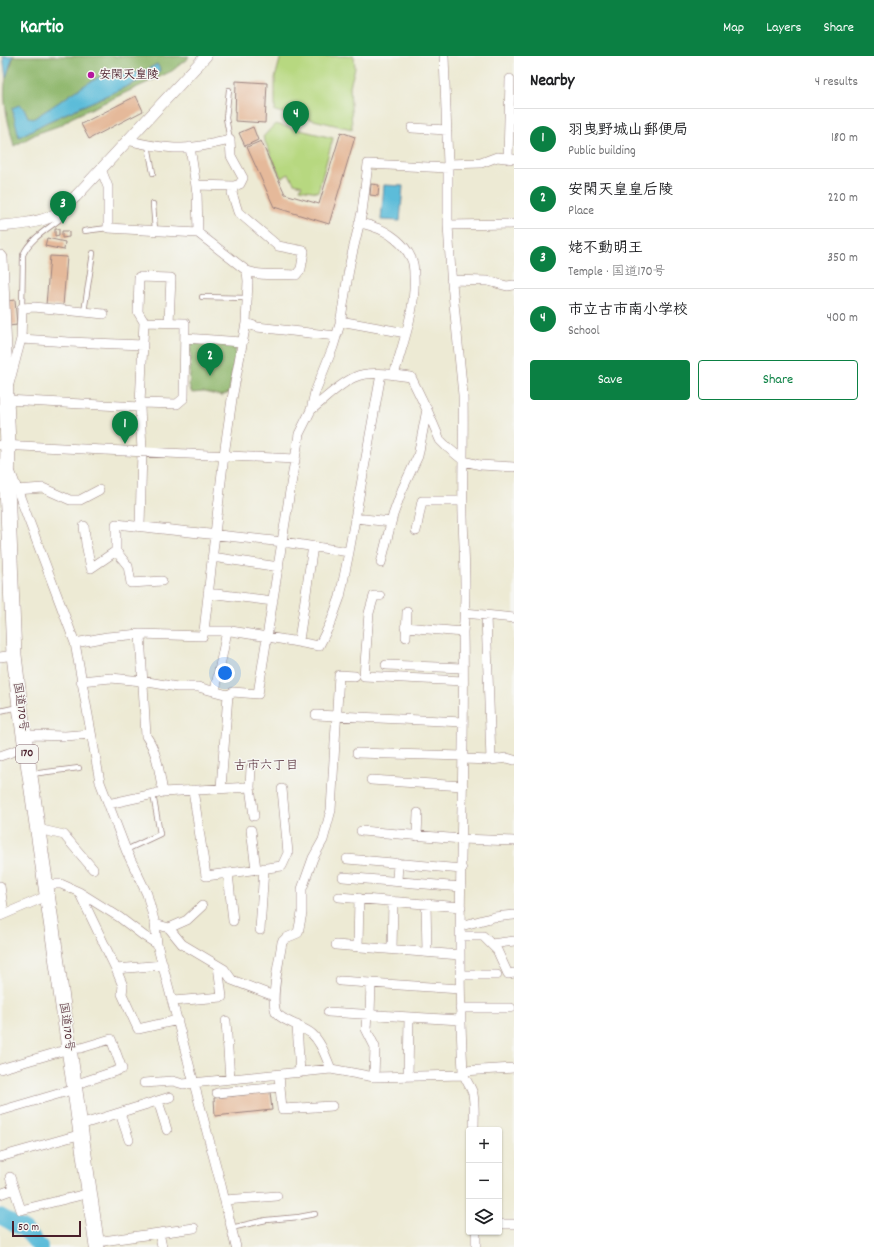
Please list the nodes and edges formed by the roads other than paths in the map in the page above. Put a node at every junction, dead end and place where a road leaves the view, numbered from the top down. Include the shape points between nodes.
1 (444, 56) edge
2 (205, 57) edge
3 (510, 79) dead end
4 (229, 90) dead end
5 (512, 108) edge
6 (412, 128) dead end
7 (447, 130) junction
8 (127, 140) junction
9 (230, 140) junction
10 (148, 145) junction
11 (190, 147) junction
12 (511, 159) edge
13 (448, 166) junction
14 (101, 169) junction
15 (153, 173) dead end
16 (196, 185) junction
17 (234, 186) junction
18 (153, 204) dead end
19 (59, 220) dead end
20 (359, 223) junction
21 (514, 224) edge
22 (448, 225) junction
23 (0, 226) edge
24 (108, 228) junction
25 (155, 230) junction
26 (84, 231) dead end
27 (198, 233) junction
28 (93, 252) dead end
29 (0, 260) edge
30 (246, 271) junction
31 (451, 280) junction
32 (514, 285) edge
33 (202, 296) dead end
34 (246, 298) junction
35 (22, 308) junction
36 (84, 312) junction
37 (104, 314) dead end
38 (1, 319) edge
39 (144, 322) junction
40 (169, 322) junction
41 (340, 322) junction
42 (246, 323) junction
43 (406, 333) junction
44 (336, 336) junction
45 (185, 338) junction
46 (21, 339) junction
47 (242, 342) junction
48 (143, 345) junction
49 (381, 374) junction
50 (394, 374) junction
51 (6, 396) junction
52 (140, 405) junction
53 (427, 409) junction
54 (311, 410) junction
55 (4, 445) edge
56 (142, 451) junction
57 (224, 455) junction
58 (295, 459) junction
59 (462, 460) junction
60 (514, 467) edge
61 (12, 488) junction
62 (98, 490) dead end
63 (463, 501) junction
64 (355, 518) junction
65 (391, 522) junction
66 (84, 526) dead end
67 (140, 526) junction
68 (6, 530) edge
69 (416, 531) dead end
70 (215, 535) junction
71 (283, 542) junction
72 (313, 546) junction
73 (116, 551) junction
74 (349, 552) junction
75 (212, 556) junction
76 (381, 563) dead end
77 (279, 567) junction
78 (162, 581) dead end
79 (208, 593) junction
80 (380, 596) dead end
81 (273, 601) junction
82 (407, 612) dead end
83 (465, 613) junction
84 (486, 616) junction
85 (514, 618) edge
86 (227, 631) junction
87 (463, 632) junction
88 (140, 634) junction
89 (203, 636) dead end
90 (268, 637) junction
91 (292, 641) junction
92 (75, 643) junction
93 (7, 656) edge
94 (386, 665) dead end
95 (463, 668) junction
96 (355, 676) dead end
97 (142, 680) junction
98 (81, 681) junction
99 (464, 681) junction
100 (215, 691) junction
101 (228, 695) junction
102 (20, 707) junction
103 (0, 712) edge
104 (316, 715) dead end
105 (337, 716) junction
106 (463, 722) junction
107 (91, 734) junction
108 (25, 742) junction
109 (357, 753) dead end
110 (0, 756) edge
111 (463, 758) junction
112 (491, 760) junction
113 (514, 760) edge
114 (79, 768) dead end
115 (251, 768) dead end
116 (30, 774) junction
117 (371, 780) dead end
118 (463, 786) junction
119 (222, 788) junction
120 (250, 788) junction
121 (282, 789) dead end
122 (193, 790) junction
123 (163, 792) junction
124 (153, 794) junction
125 (108, 804) junction
126 (418, 813) dead end
127 (254, 816) dead end
128 (38, 829) junction
129 (251, 830) dead end
130 (361, 831) dead end
131 (417, 836) junction
132 (462, 840) junction
133 (514, 842) edge
134 (126, 850) junction
135 (347, 859) dead end
136 (398, 863) junction
137 (93, 869) dead end
138 (260, 869) junction
139 (462, 869) junction
140 (228, 873) junction
141 (343, 877) dead end
142 (397, 882) junction
143 (0, 886) edge
144 (461, 887) junction
145 (46, 890) junction
146 (79, 892) junction
147 (339, 897) dead end
148 (359, 898) junction
149 (393, 901) junction
150 (426, 904) junction
151 (202, 906) dead end
152 (461, 907) junction
153 (2, 915) edge
154 (514, 915) edge
155 (233, 921) dead end
156 (155, 924) junction
157 (461, 926) junction
158 (169, 928) junction
159 (260, 930) dead end
160 (461, 936) junction
161 (514, 941) edge
162 (157, 944) junction
163 (491, 944) junction
164 (336, 945) dead end
165 (358, 947) junction
166 (392, 949) junction
167 (427, 952) junction
168 (460, 955) junction
169 (163, 965) junction
170 (218, 966) junction
171 (116, 969) junction
172 (514, 973) edge
173 (460, 975) junction
174 (497, 975) dead end
175 (340, 981) dead end
176 (371, 983) junction
177 (460, 989) junction
178 (274, 996) junction
179 (173, 1001) junction
180 (460, 1008) junction
181 (511, 1008) dead end
182 (328, 1012) dead end
183 (368, 1014) junction
184 (410, 1016) junction
185 (178, 1020) junction
186 (460, 1020) junction
187 (226, 1021) dead end
188 (297, 1024) junction
189 (69, 1049) junction
190 (514, 1068) edge
191 (0, 1069) edge
192 (332, 1069) junction
193 (300, 1073) junction
194 (463, 1073) junction
195 (279, 1075) junction
196 (374, 1077) junction
197 (408, 1077) junction
198 (230, 1078) junction
199 (194, 1082) junction
200 (144, 1083) dead end
201 (75, 1087) junction
202 (280, 1087) junction
203 (217, 1093) dead end
204 (170, 1097) dead end
205 (158, 1101) junction
206 (332, 1106) dead end
207 (0, 1111) edge
208 (120, 1113) junction
209 (474, 1127) edge
210 (81, 1129) junction
211 (167, 1130) dead end
212 (129, 1140) dead end
213 (0, 1158) edge
214 (10, 1176) dead end
215 (14, 1189) junction
216 (90, 1193) junction
217 (0, 1194) edge
218 (276, 1196) dead end
219 (225, 1200) junction
220 (315, 1214) dead end
221 (502, 1224) edge
222 (514, 1224) edge
223 (194, 1228) dead end
224 (231, 1228) junction
225 (159, 1233) junction
226 (476, 1235) edge
227 (129, 1242) edge
228 (96, 1245) edge
229 (162, 1247) edge
230 (236, 1247) edge
231 (476, 1247) edge

1 - 7 street
2 - 8 street
3 - 5 street
4 - 9 lane via 226,118
5 - 12 street
6 - 7 street
7 - 13 street
8 - 10 street
8 - 14 street
9 - 11 street
9 - 17 street via 231,156 243,178 240,184
10 - 11 street
10 - 15 lane
11 - 16 street
12 - 13 street via 497,157 481,163
13 - 20 street via 368,164
13 - 22 street
14 - 23 street via 78,194 51,216 17,225
14 - 24 street via 108,187
16 - 17 street
16 - 27 street
17 - 30 street via 232,193 241,215 278,246 304,251 301,269 296,275 256,274
18 - 25 lane
19 - 35 lane via 25,249
20 - 41 street
20 - 43 street via 389,234 412,258 415,290
21 - 22 street
22 - 31 street
24 - 25 street
24 - 26 lane
25 - 27 street
27 - 30 street
28 - 36 lane
29 - 38 highway, 国道170号 / 170
30 - 34 street
31 - 32 street
31 - 59 street via 462,394
33 - 34 lane
34 - 42 street
35 - 36 street
35 - 46 street
36 - 37 street
38 - 51 highway, 国道170号 / 170
39 - 40 street
39 - 40 street via 138,312 138,277 171,278
39 - 48 street
40 - 45 street via 185,323
41 - 43 street
41 - 44 street
42 - 44 street via 257,327
42 - 47 street
43 - 50 street
44 - 54 street
45 - 47 street
45 - 52 street via 184,398 176,404
46 - 48 street
46 - 51 street
47 - 57 street
48 - 52 street
49 - 50 street
49 - 54 street via 357,376 347,381
49 - 64 street
50 - 53 street via 411,377
51 - 52 street
51 - 55 highway, 国道170号 / 170
52 - 56 street
53 - 59 street via 440,440
53 - 65 street via 418,456
54 - 58 street via 299,434
55 - 56 street
55 - 61 highway, 国道170号 / 170
56 - 57 street
56 - 67 street
57 - 58 street
57 - 70 street
58 - 71 street
59 - 60 street via 480,465
59 - 63 street
61 - 62 street via 43,488 70,500 80,500
61 - 68 highway, 国道170号 / 170
61 - 92 street
63 - 69 street via 422,501
63 - 83 street
64 - 65 street
64 - 74 street
65 - 76 street
66 - 73 street via 91,568
67 - 70 street
67 - 73 street via 116,524
68 - 93 highway, 国道170号 / 170
70 - 71 street
70 - 75 street
71 - 72 street
71 - 77 street
72 - 74 street
72 - 91 street via 298,640
73 - 78 street via 128,566 131,583
74 - 91 street via 340,597 319,646
75 - 77 street
75 - 79 street
77 - 81 street
79 - 81 street
79 - 86 street via 204,631
80 - 99 street via 374,596 369,613 364,676
81 - 90 street
82 - 87 street via 406,632
83 - 84 street
83 - 87 street
84 - 85 street
84 - 112 street
86 - 90 street
86 - 100 street
87 - 95 street
88 - 89 street
88 - 92 street
88 - 97 street
90 - 91 street
90 - 101 street via 258,694 233,692
92 - 98 street
93 - 102 highway, 国道170号 / 170
94 - 95 street
95 - 99 street
96 - 105 street via 339,676
97 - 98 street via 111,678
97 - 100 street
97 - 123 street via 146,736 157,758
98 - 107 street
99 - 106 street
100 - 101 street
101 - 119 street
102 - 103 lane
102 - 108 highway, 国道170号 / 170
104 - 105 street
105 - 106 street
105 - 178 street via 331,810 323,840 313,858 302,889 302,913 298,933 282,942
106 - 111 street
107 - 108 street via 31,735
107 - 125 street via 100,782
108 - 110 street
108 - 116 highway, 国道170号 / 170
109 - 111 street
111 - 112 street
111 - 118 street
112 - 113 street
114 - 116 lane
115 - 120 street
116 - 128 highway, 国道170号 / 170
117 - 118 street
118 - 132 street
119 - 120 street
119 - 122 street
120 - 127 street
121 - 138 street via 288,853 282,866
122 - 123 street
122 - 140 street via 206,876
123 - 124 street
124 - 125 street
124 - 134 lane via 160,834
125 - 134 street
126 - 131 street
128 - 137 street via 64,835
128 - 145 highway, 国道170号 / 170
129 - 138 street
130 - 131 street
131 - 132 street
132 - 133 street
132 - 139 street
134 - 156 street via 147,894
135 - 136 street
136 - 139 street
136 - 142 street
138 - 140 street
138 - 159 street
139 - 144 street
140 - 155 street
141 - 142 street
142 - 144 street
143 - 153 street
144 - 152 street
145 - 146 street via 60,884
145 - 153 street
145 - 189 highway, 国道170号 / 170
146 - 162 street
146 - 171 street
147 - 148 street
148 - 149 street
148 - 165 street
149 - 150 street
149 - 166 street
150 - 152 street
150 - 167 street
151 - 158 street via 187,920
152 - 157 street
154 - 157 street via 494,917
156 - 158 street
156 - 162 street
157 - 160 street
158 - 170 street via 182,944
160 - 163 street via 483,936
160 - 168 street
161 - 163 street
162 - 169 street
163 - 172 street via 497,950 508,974
164 - 165 street
165 - 166 street
166 - 167 street
167 - 168 street
168 - 173 street
169 - 171 street
169 - 179 street
170 - 178 street via 224,969 232,980
170 - 179 street via 222,997
171 - 185 street via 123,986 122,994 138,1029
173 - 174 street
173 - 177 street
175 - 176 street
176 - 177 street
176 - 183 street
177 - 180 street
178 - 188 street via 279,1016
179 - 185 street
180 - 181 street
180 - 186 street
182 - 183 street
183 - 184 street
183 - 196 street via 366,1029 375,1047
184 - 186 street
184 - 197 street
185 - 199 street
186 - 194 street
187 - 198 street
188 - 192 street via 314,1036
188 - 193 street
189 - 191 street
189 - 201 highway, 国道170号 / 170
189 - 201 street via 112,1039 122,1069
190 - 194 street
192 - 193 street
192 - 196 street
193 - 195 street
194 - 197 street
194 - 209 street via 473,1096
195 - 198 street
195 - 202 street
196 - 197 street
198 - 199 street
199 - 200 street
199 - 219 street
201 - 207 street
201 - 210 highway, 国道170号 / 170
202 - 203 street
202 - 206 street via 282,1109
204 - 205 street
205 - 208 street
205 - 211 street
208 - 210 street
208 - 212 street
210 - 213 street
210 - 216 highway, 国道170号 / 170
214 - 215 street
215 - 216 street via 21,1210
215 - 217 street
216 - 228 highway, 国道170号 / 170
218 - 219 street
219 - 224 street
220 - 224 lane via 266,1220
221 - 222 street
223 - 225 street
224 - 230 street
225 - 227 street
225 - 229 street
226 - 231 street
227 - 228 street

